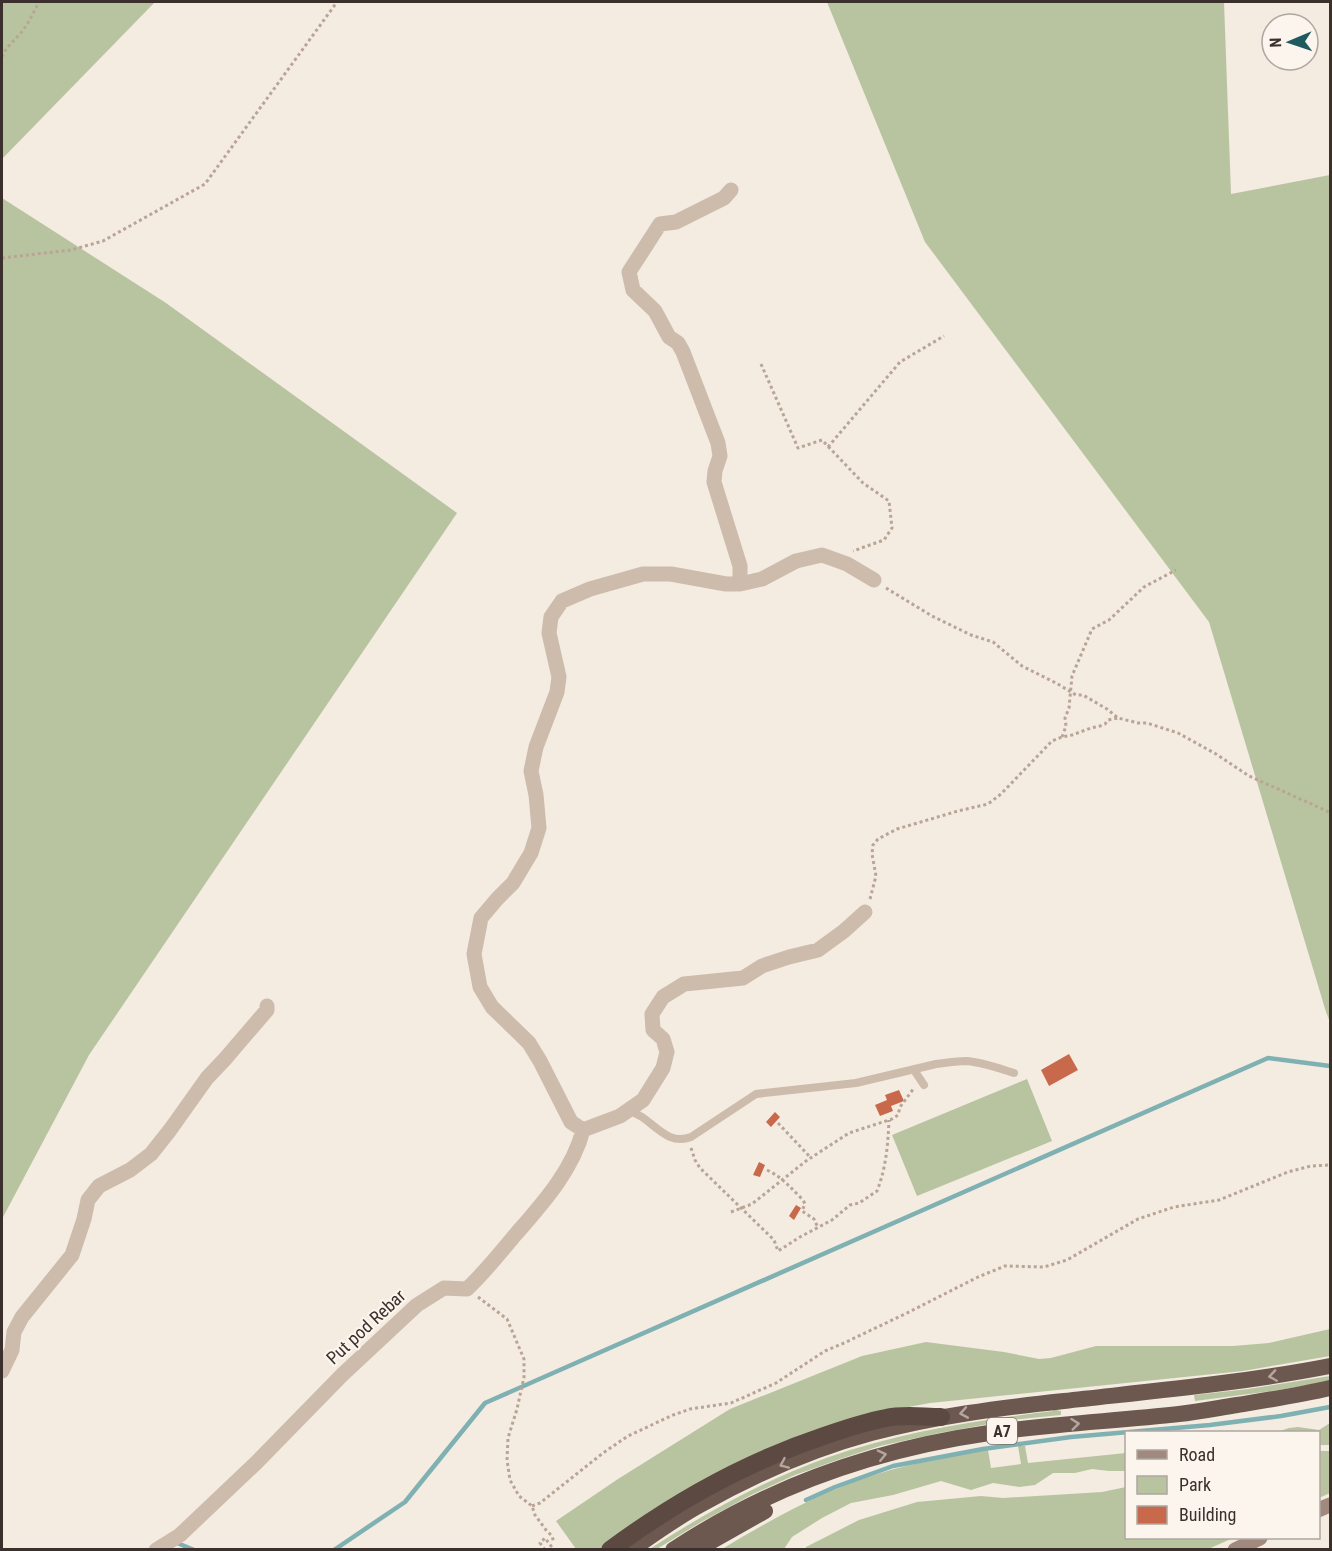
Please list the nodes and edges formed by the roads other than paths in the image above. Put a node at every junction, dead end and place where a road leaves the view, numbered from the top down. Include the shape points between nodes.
1 (731, 190) dead end
2 (874, 580) road end
3 (740, 584) junction
4 (865, 912) road end
5 (267, 1006) dead end
6 (914, 1070) junction
7 (1014, 1072) dead end
8 (922, 1082) road end
9 (629, 1110) junction
10 (583, 1131) junction
11 (1330, 1366) edge
12 (2, 1371) edge
13 (1330, 1388) edge
14 (941, 1417) junction
15 (827, 1472) junction
16 (1258, 1539) edge
17 (156, 1550) edge
18 (610, 1550) edge
19 (631, 1550) edge
20 (673, 1550) edge
21 (696, 1550) edge
22 (1235, 1550) edge

1 - 3 street via 724,198 676,222 660,224 629,272 633,290 655,310 669,337 683,352 718,443 720,456 714,482 740,566
2 - 3 street via 822,555 796,561 762,579
3 - 10 street via 643,574 562,601 551,617 549,633 560,677 531,771 539,828 531,853 513,883 481,918 474,954 480,987 492,1007 529,1043 571,1122
4 - 9 street via 818,950 762,966 743,978 684,984 663,997 652,1014 653,1030 663,1039 667,1053 663,1068 643,1100
5 - 12 street via 151,1154 99,1186 88,1200 72,1255 22,1317
6 - 7 lane via 967,1061
6 - 8 lane
6 - 9 lane via 856,1083 756,1094 687,1139 676,1140 663,1134
9 - 10 street
10 - 17 street, Put pod Rebar via 563,1175 482,1275 467,1289 444,1288 417,1305 180,1535
11 -> 14 highway, A7 via 1249,1380
15 -> 13 highway, A7 via 871,1457 989,1433 1182,1414
14 - 18 highway via 887,1418 789,1448 718,1481
14 -> 19 highway, A7 via 843,1441 796,1458 721,1493
15 - 20 highway, A7 via 733,1514
15 - 21 highway
16 - 22 main road

